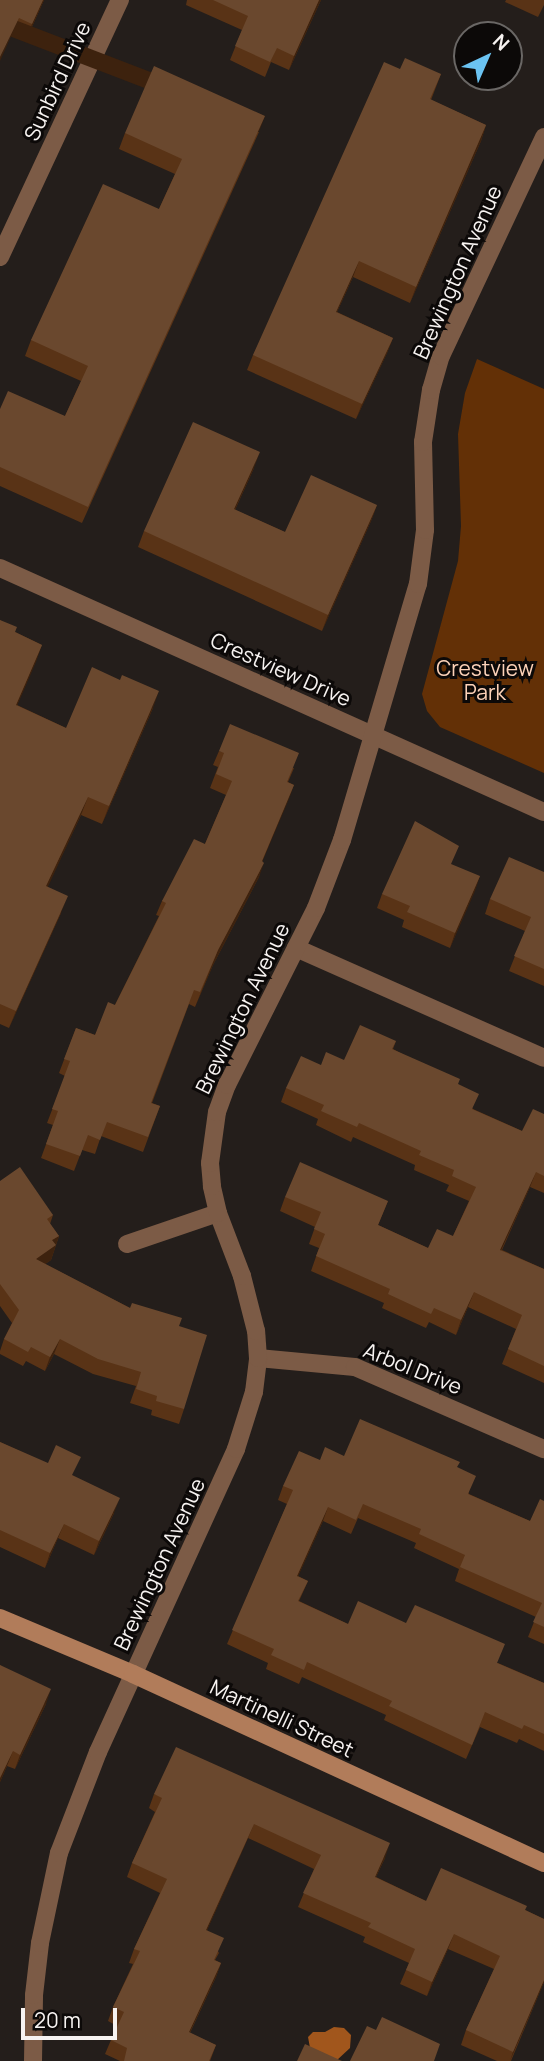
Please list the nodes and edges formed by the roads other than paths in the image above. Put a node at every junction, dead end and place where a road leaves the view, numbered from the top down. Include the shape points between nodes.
1 (120, 0) edge
2 (544, 137) edge
3 (0, 257) edge
4 (0, 568) edge
5 (374, 735) junction
6 (544, 812) edge
7 (296, 947) junction
8 (544, 1058) edge
9 (218, 1213) junction
10 (127, 1244) dead end
11 (258, 1358) junction
12 (544, 1449) edge
13 (0, 1618) edge
14 (133, 1674) junction
15 (544, 1863) edge
16 (33, 2061) edge

1 - 3 street, Sunbird Drive
2 - 5 street, Brewington Avenue via 441,356 431,390 424,442 424,558
4 - 5 street, Crestview Drive
5 - 6 street, Crestview Drive
5 - 7 street, Brewington Avenue via 331,872
7 - 8 street
7 - 9 street, Brewington Avenue via 217,1112 210,1163
9 - 10 street
9 - 11 street, Brewington Avenue via 250,1305
11 - 12 street, Arbol Drive via 355,1367
11 - 14 street, Brewington Avenue via 254,1392 236,1449
13 - 14 street, Martinelli Street
14 - 15 street, Martinelli Street
14 - 16 street, Brewington Avenue via 59,1853 40,1943

